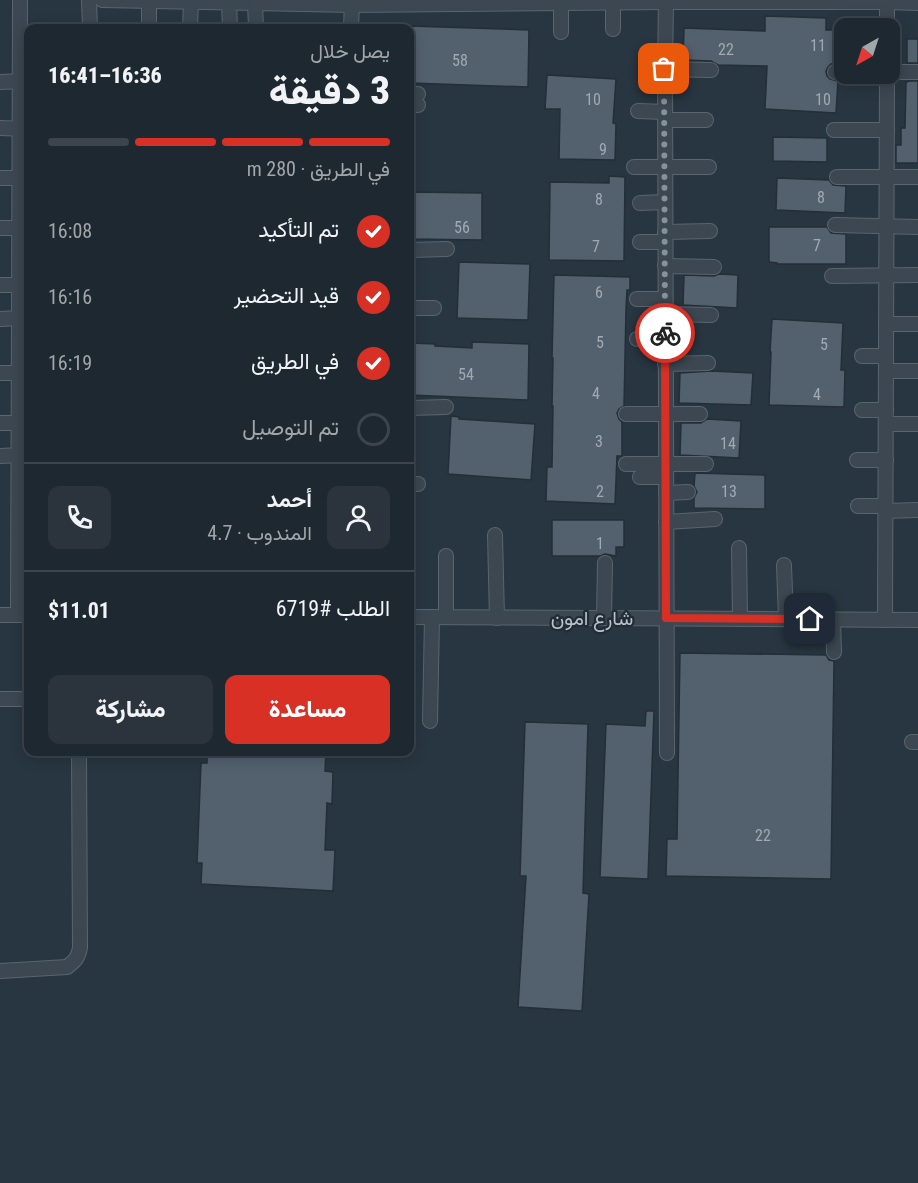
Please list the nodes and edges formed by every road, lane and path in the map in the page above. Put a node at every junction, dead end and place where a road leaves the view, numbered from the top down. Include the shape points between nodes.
1 (20, 0) edge
2 (90, 0) edge
3 (102, 0) edge
4 (149, 1) edge
5 (666, 1) edge
6 (887, 1) edge
7 (191, 2) junction
8 (229, 3) junction
9 (255, 3) junction
10 (352, 3) edge
11 (561, 3) junction
12 (613, 3) junction
13 (918, 3) edge
14 (887, 18) edge
15 (90, 24) edge
16 (149, 24) edge
17 (190, 24) edge
18 (230, 24) edge
19 (256, 24) edge
20 (351, 24) edge
21 (613, 29) dead end
22 (561, 32) dead end
23 (664, 69) junction
24 (711, 70) dead end
25 (918, 72) edge
26 (900, 73) edge
27 (24, 81) edge
28 (0, 82) edge
29 (888, 84) edge
30 (638, 111) dead end
31 (665, 116) junction
32 (706, 120) dead end
33 (0, 128) edge
34 (24, 129) edge
35 (834, 130) dead end
36 (887, 130) junction
37 (634, 167) dead end
38 (665, 167) junction
39 (709, 167) dead end
40 (918, 170) edge
41 (886, 173) junction
42 (837, 177) dead end
43 (918, 177) edge
44 (0, 178) edge
45 (22, 181) edge
46 (0, 187) edge
47 (665, 202) junction
48 (640, 203) dead end
49 (835, 225) dead end
50 (886, 226) junction
51 (918, 227) edge
52 (0, 228) edge
53 (24, 228) edge
54 (710, 231) dead end
55 (665, 237) junction
56 (640, 242) dead end
57 (447, 249) dead end
58 (414, 250) edge
59 (665, 266) junction
60 (714, 267) dead end
61 (886, 275) junction
62 (918, 275) edge
63 (832, 276) dead end
64 (22, 280) edge
65 (0, 285) edge
66 (665, 299) junction
67 (637, 300) dead end
68 (434, 308) dead end
69 (414, 309) edge
70 (22, 312) edge
71 (665, 314) junction
72 (711, 315) dead end
73 (0, 319) edge
74 (886, 324) junction
75 (918, 324) edge
76 (637, 339) dead end
77 (665, 339) junction
78 (862, 356) dead end
79 (886, 356) junction
80 (708, 363) dead end
81 (665, 364) junction
82 (886, 371) junction
83 (918, 371) edge
84 (0, 373) edge
85 (19, 373) junction
86 (446, 407) dead end
87 (414, 408) edge
88 (862, 410) dead end
89 (626, 414) dead end
90 (665, 414) junction
91 (700, 414) dead end
92 (886, 417) junction
93 (22, 422) edge
94 (0, 423) edge
95 (918, 424) edge
96 (19, 455) junction
97 (0, 456) edge
98 (857, 460) dead end
99 (885, 460) junction
100 (626, 464) dead end
101 (706, 464) dead end
102 (666, 470) junction
103 (23, 472) edge
104 (640, 477) dead end
105 (688, 492) dead end
106 (666, 493) junction
107 (858, 506) dead end
108 (885, 509) junction
109 (918, 510) edge
110 (715, 519) dead end
111 (23, 520) edge
112 (666, 522) junction
113 (495, 535) dead end
114 (739, 548) dead end
115 (446, 556) dead end
116 (605, 563) dead end
117 (784, 565) dead end
118 (0, 615) edge
119 (23, 615) edge
120 (414, 617) edge
121 (439, 617) junction
122 (497, 618) junction
123 (604, 618) junction
124 (666, 618) junction
125 (740, 619) junction
126 (786, 619) junction
127 (833, 620) junction
128 (885, 620) junction
129 (918, 620) edge
130 (834, 651) dead end
131 (0, 699) edge
132 (24, 699) edge
133 (430, 721) dead end
134 (667, 753) dead end
135 (79, 756) edge
136 (0, 971) edge

1 - 27 street
2 - 15 street
3 - 4 street
4 - 7 street
4 - 16 street
5 - 6 street
5 - 12 street
5 - 23 street
6 - 13 street
6 - 14 street
7 - 8 street
7 - 17 street
8 - 9 street
8 - 18 street
9 - 10 street
9 - 19 street
10 - 11 street
10 - 20 street
11 - 12 street
11 - 22 street
12 - 21 street
23 - 24 street
23 - 31 street
25 - 26 street
27 - 28 street
27 - 34 street
29 - 36 street
30 - 31 street
31 - 32 street
31 - 38 street
33 - 34 street
34 - 45 street
35 - 36 street
36 - 41 street
37 - 38 street
38 - 39 street
38 - 47 street
40 - 41 street
41 - 42 street
41 - 43 street
41 - 50 street
44 - 45 street
45 - 46 street
45 - 53 street
47 - 48 street
47 - 55 street
49 - 50 street
50 - 51 street
50 - 61 street
52 - 53 street
53 - 64 street
54 - 55 street
55 - 56 street
55 - 59 street
57 - 58 street
59 - 60 street
59 - 66 street
61 - 62 street
61 - 63 street
61 - 74 street
64 - 65 street
64 - 70 street
66 - 67 street
66 - 71 street
68 - 69 street
70 - 73 street
70 - 85 street
71 - 72 street
71 - 77 street
74 - 75 street
74 - 79 street
76 - 77 street
77 - 81 street
78 - 79 street
79 - 82 street
80 - 81 street
81 - 90 street
82 - 83 street
82 - 92 street
84 - 85 street
85 - 93 street
86 - 87 street
88 - 92 street
89 - 90 street
90 - 91 street
90 - 102 street
92 - 95 street
92 - 99 street
93 - 94 street
93 - 96 street
96 - 97 street
96 - 103 street
98 - 99 street
99 - 108 street
100 - 102 street
101 - 102 street
102 - 104 street
102 - 106 street
103 - 111 street
105 - 106 street
106 - 112 street
107 - 108 street
108 - 109 street
108 - 128 street
110 - 112 street
111 - 119 street
112 - 124 street
113 - 122 street
114 - 125 street
115 - 121 street
116 - 123 street
117 - 126 street
118 - 119 street
120 - 121 street, شارع امون
121 - 122 street, شارع امون
121 - 133 street
122 - 123 street, شارع امون
123 - 124 street, شارع امون
124 - 125 street, شارع امون
124 - 134 street
125 - 126 street, شارع امون
126 - 127 street, شارع امون
127 - 128 street, شارع امون
127 - 130 street
128 - 129 street, شارع امون
131 - 132 street
135 - 136 street via 78,957 67,967

